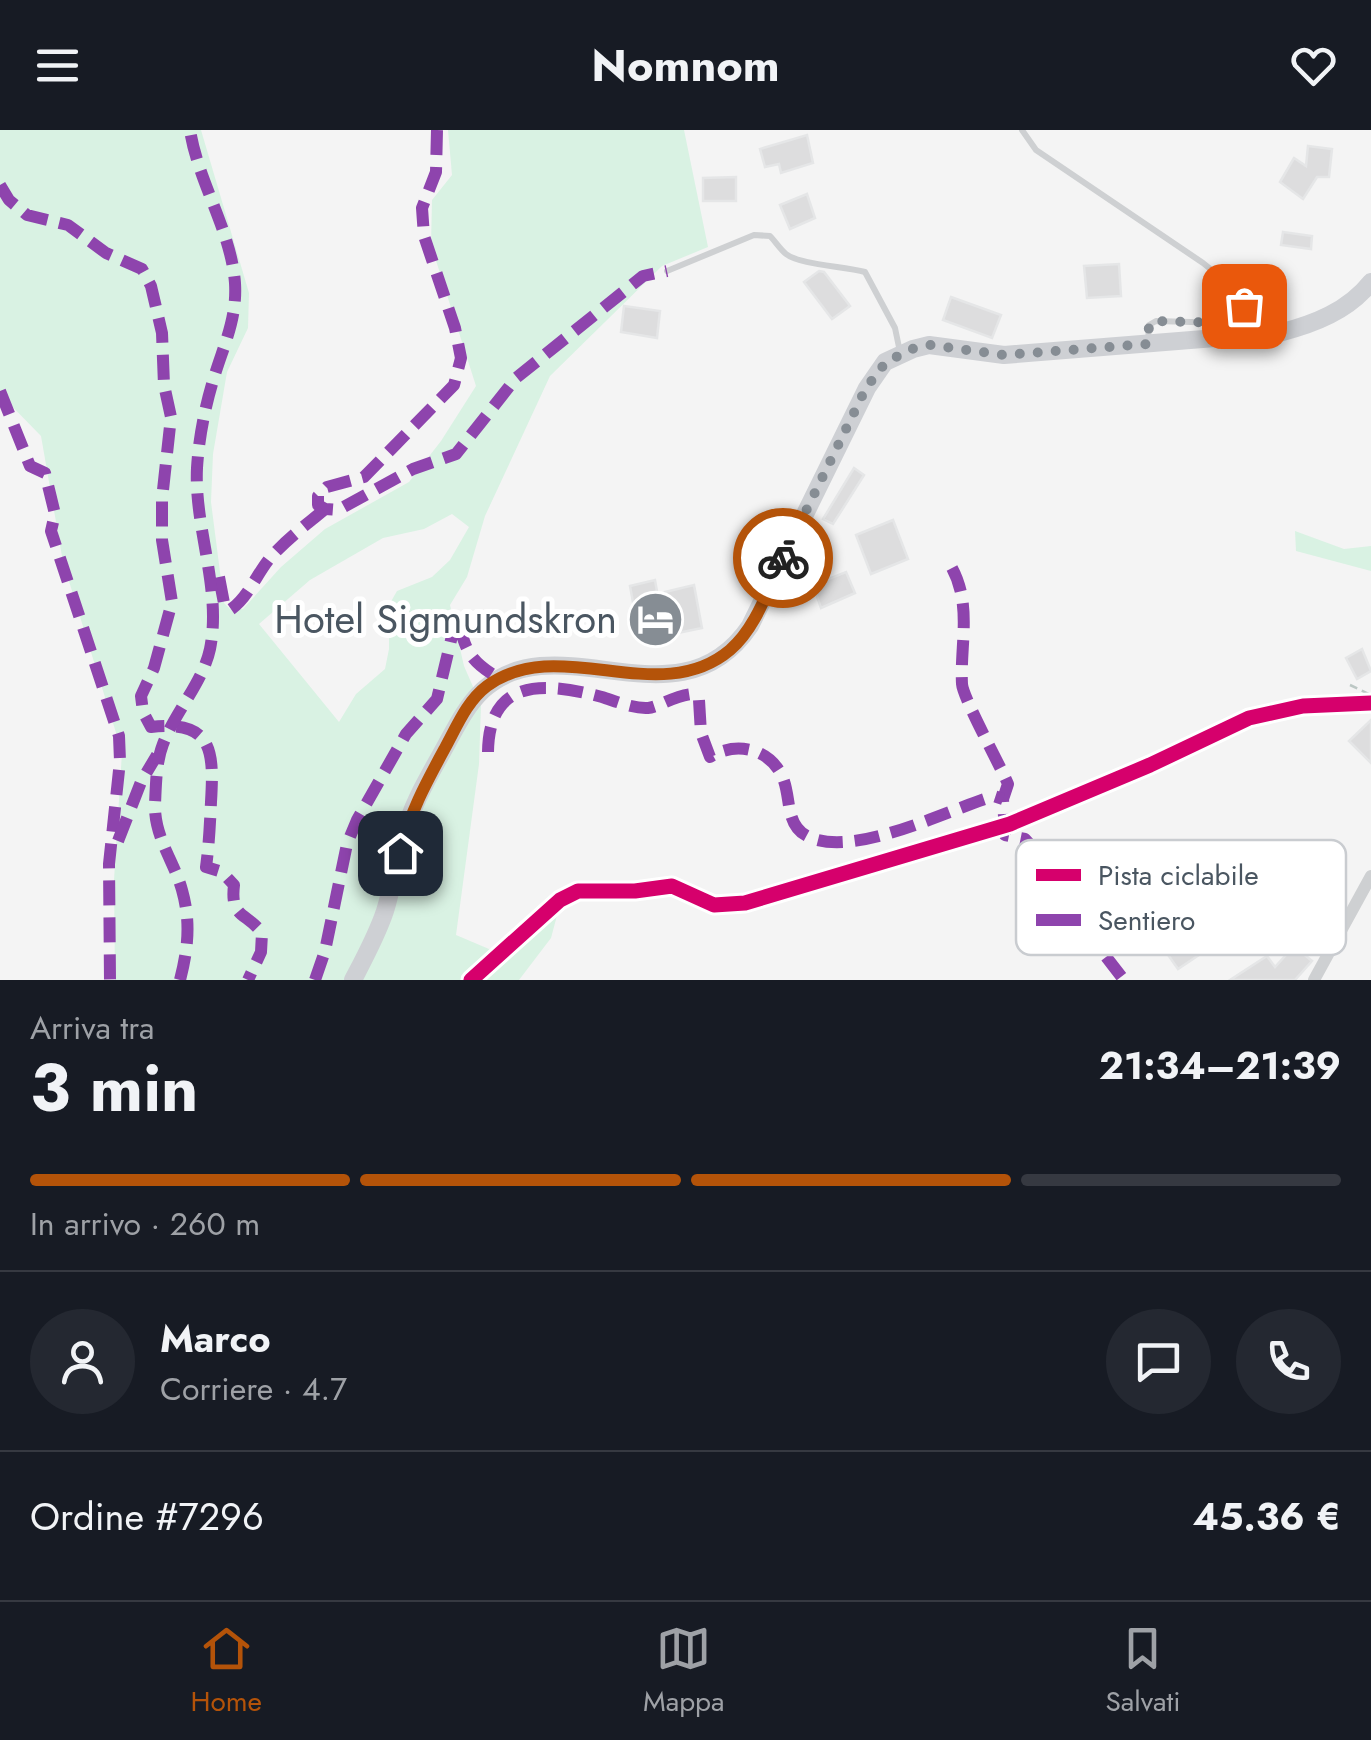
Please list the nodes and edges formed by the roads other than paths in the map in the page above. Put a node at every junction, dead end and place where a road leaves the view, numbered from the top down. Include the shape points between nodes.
1 (1022, 130) edge
2 (667, 270) dead end
3 (1371, 282) edge
4 (1148, 344) junction
5 (900, 354) junction
6 (1371, 876) edge
7 (1346, 922) edge
8 (1328, 955) edge
9 (353, 980) edge
10 (1314, 980) edge

1 - 4 lane via 1036,150 1244,296 1237,319 1156,321 1149,325
2 - 5 lane via 754,235 770,236 801,262 865,272
3 - 4 main road via 1339,310 1303,327
4 - 5 main road via 1004,355 930,345
5 - 9 main road via 866,388 750,626 726,653 696,670 665,675 555,666 516,670 469,704 416,800 386,909
6 - 7 street
8 - 10 street

